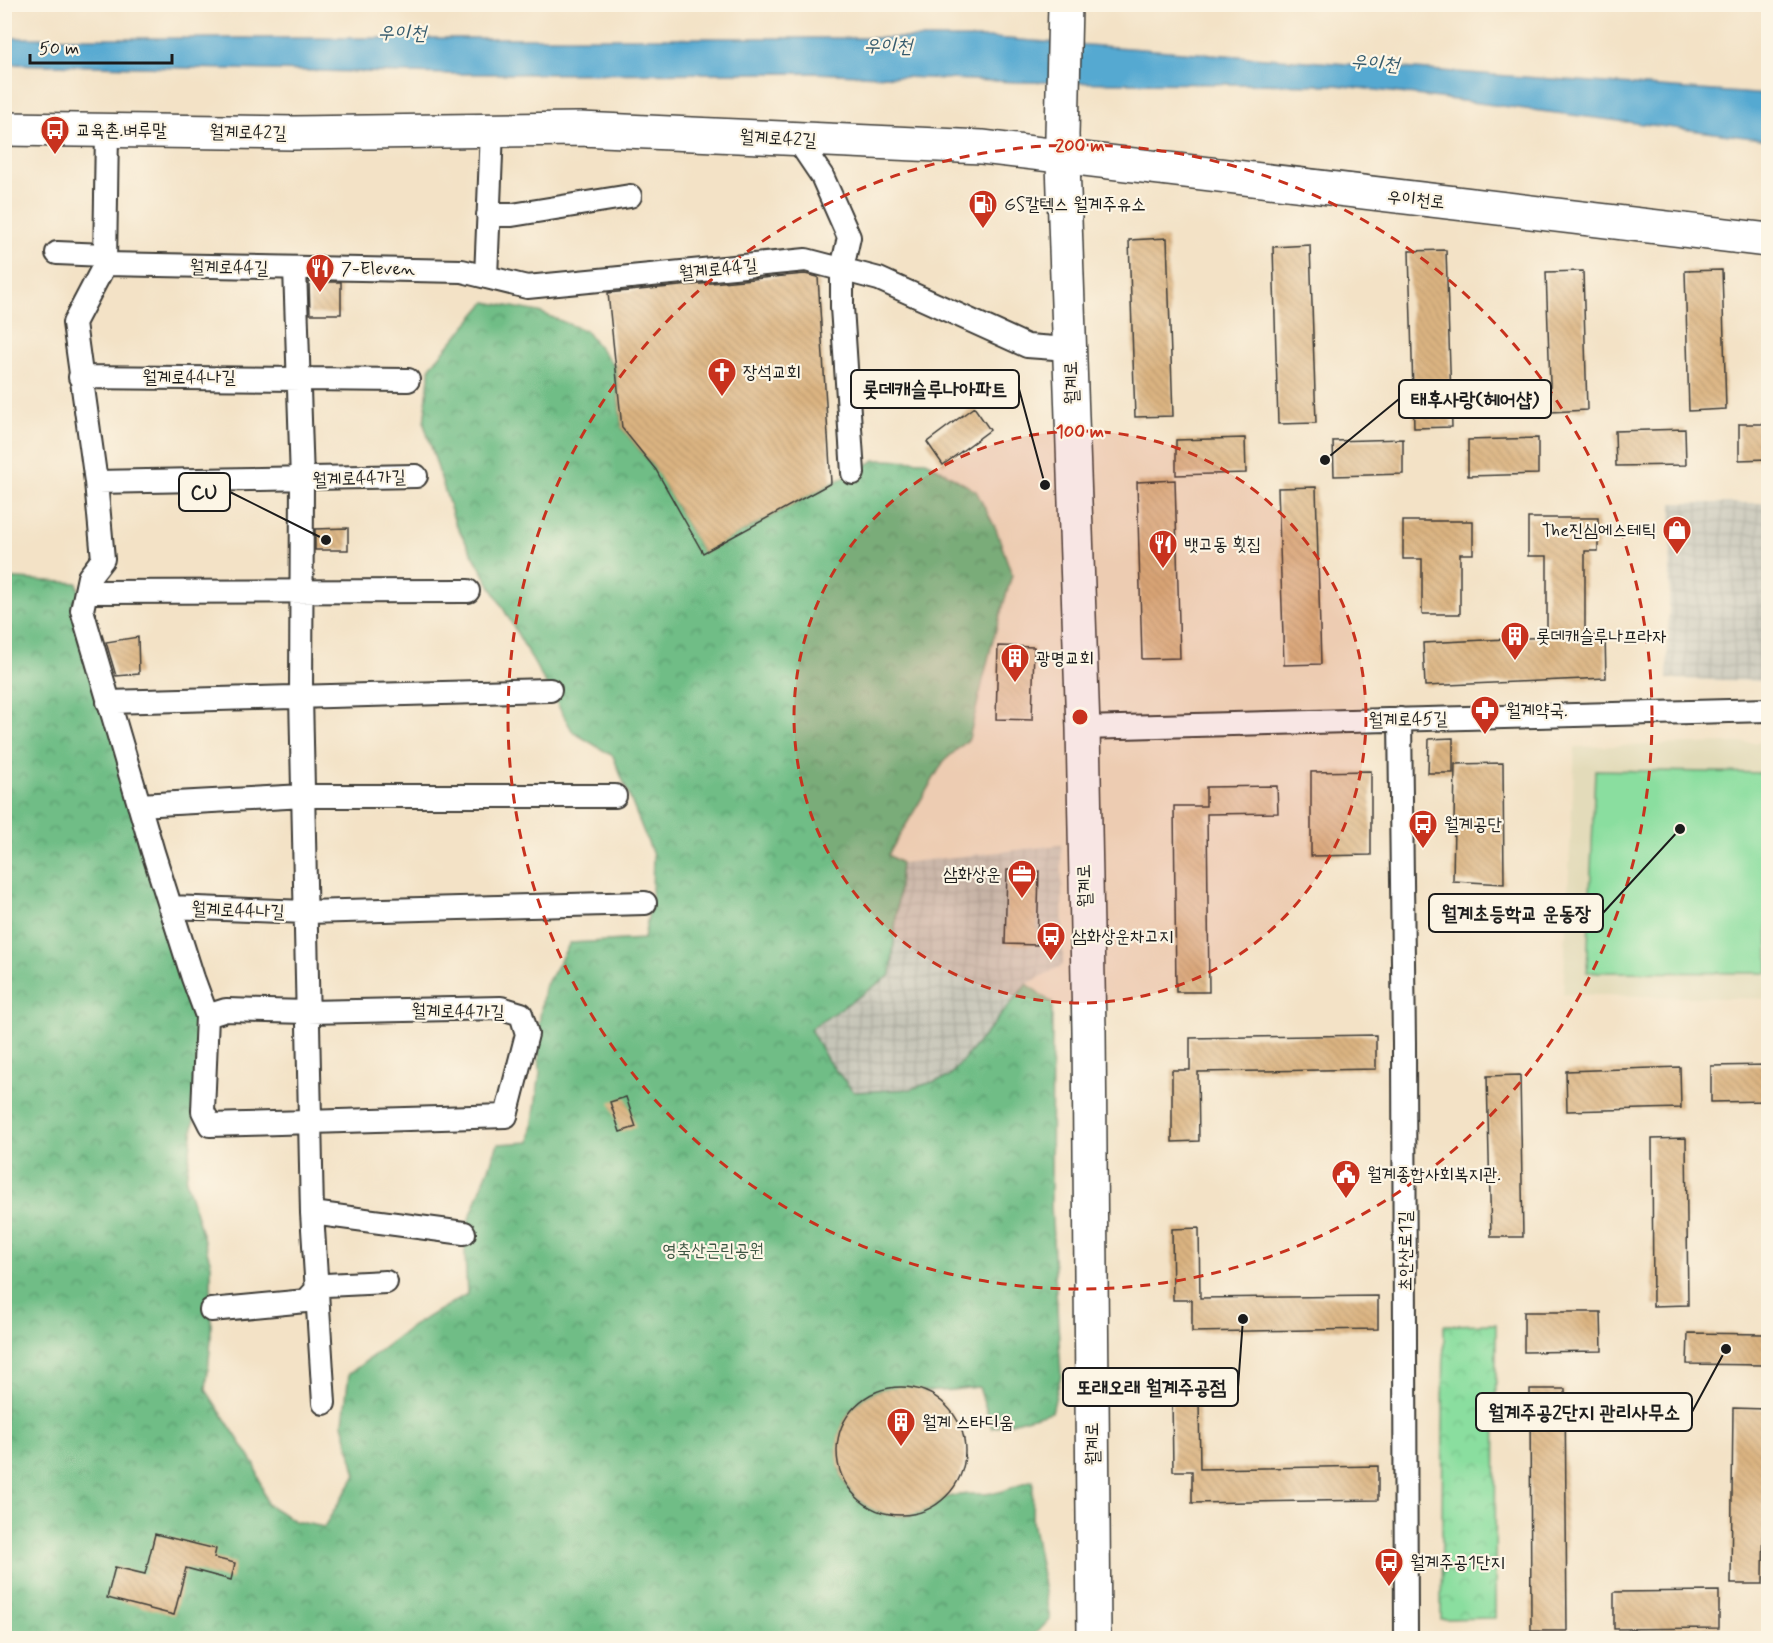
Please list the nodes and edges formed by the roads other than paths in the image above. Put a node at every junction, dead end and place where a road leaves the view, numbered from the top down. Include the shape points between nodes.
1 (1065, 10) edge
2 (4, 129) edge
3 (106, 130) junction
4 (492, 130) junction
5 (797, 139) junction
6 (1063, 147) junction
7 (630, 196) dead end
8 (488, 215) junction
9 (1768, 240) edge
10 (57, 253) dead end
11 (105, 259) junction
12 (295, 268) junction
13 (842, 269) junction
14 (486, 277) junction
15 (1069, 349) junction
16 (80, 376) junction
17 (299, 378) junction
18 (408, 380) dead end
19 (853, 473) dead end
20 (416, 476) dead end
21 (302, 480) junction
22 (96, 482) junction
23 (302, 589) junction
24 (468, 591) dead end
25 (86, 592) junction
26 (550, 690) dead end
27 (301, 695) junction
28 (108, 702) junction
29 (1768, 710) edge
30 (1400, 719) junction
31 (1083, 728) junction
32 (304, 796) junction
33 (615, 796) dead end
34 (139, 805) junction
35 (645, 903) dead end
36 (170, 907) junction
37 (306, 912) junction
38 (308, 1012) junction
39 (207, 1016) junction
40 (310, 1122) junction
41 (312, 1214) junction
42 (464, 1233) dead end
43 (386, 1282) dead end
44 (317, 1289) junction
45 (211, 1310) dead end
46 (324, 1403) dead end
47 (1094, 1638) edge
48 (1406, 1638) edge

1 - 6 street, 월계로
2 - 3 street, 월계로42길
3 - 4 street, 월계로42길
3 - 11 street
4 - 5 street, 월계로42길 via 580,129
4 - 8 street
5 - 6 street, 월계로42길
5 - 13 street via 822,176 849,237
6 - 9 street, 우이천로
6 - 15 street, 월계로
7 - 8 street via 512,215
8 - 14 street
10 - 11 street, 월계로44길
11 - 12 street, 월계로44길
11 - 16 street, 월계로44나길 via 74,323
12 - 14 street, 월계로44길 via 462,271
12 - 17 street, 월계로44가길
13 - 14 street, 월계로44길 via 806,260 527,287
13 - 15 street, 월계로44길 via 879,279 1027,346
13 - 19 street
15 - 31 street, 월계로
16 - 17 street, 월계로44나길
16 - 22 street, 월계로44나길
17 - 18 street
17 - 21 street, 월계로44가길
20 - 21 street, 월계로44가길
21 - 22 street
21 - 23 street, 월계로44가길
22 - 25 street, 월계로44나길 via 103,559 89,577
23 - 24 street
23 - 25 street
23 - 27 street, 월계로44가길
25 - 28 street, 월계로44나길 via 82,610
26 - 27 street
27 - 28 street
27 - 32 street, 월계로44가길
28 - 34 street, 월계로44나길
29 - 30 street, 월계로45길
30 - 31 street, 월계로45길
30 - 48 street, 초안산로1길
31 - 47 street, 월계로
32 - 33 street
32 - 34 street
32 - 37 street, 월계로44가길
34 - 36 street, 월계로44나길
35 - 37 street
36 - 37 street, 월계로44나길
36 - 39 street, 월계로44나길
37 - 38 street, 월계로44가길
38 - 39 street via 226,1010
38 - 40 street, 월계로44가길
38 - 40 street, 월계로44가길 via 501,1008 521,1014 527,1034 506,1116
39 - 40 street, 월계로44나길 via 203,1111 210,1125
40 - 41 street, 월계로44가길
41 - 42 street
41 - 44 street, 월계로44가길
43 - 44 street via 326,1285
44 - 45 street via 306,1301
44 - 46 street, 월계로44가길

